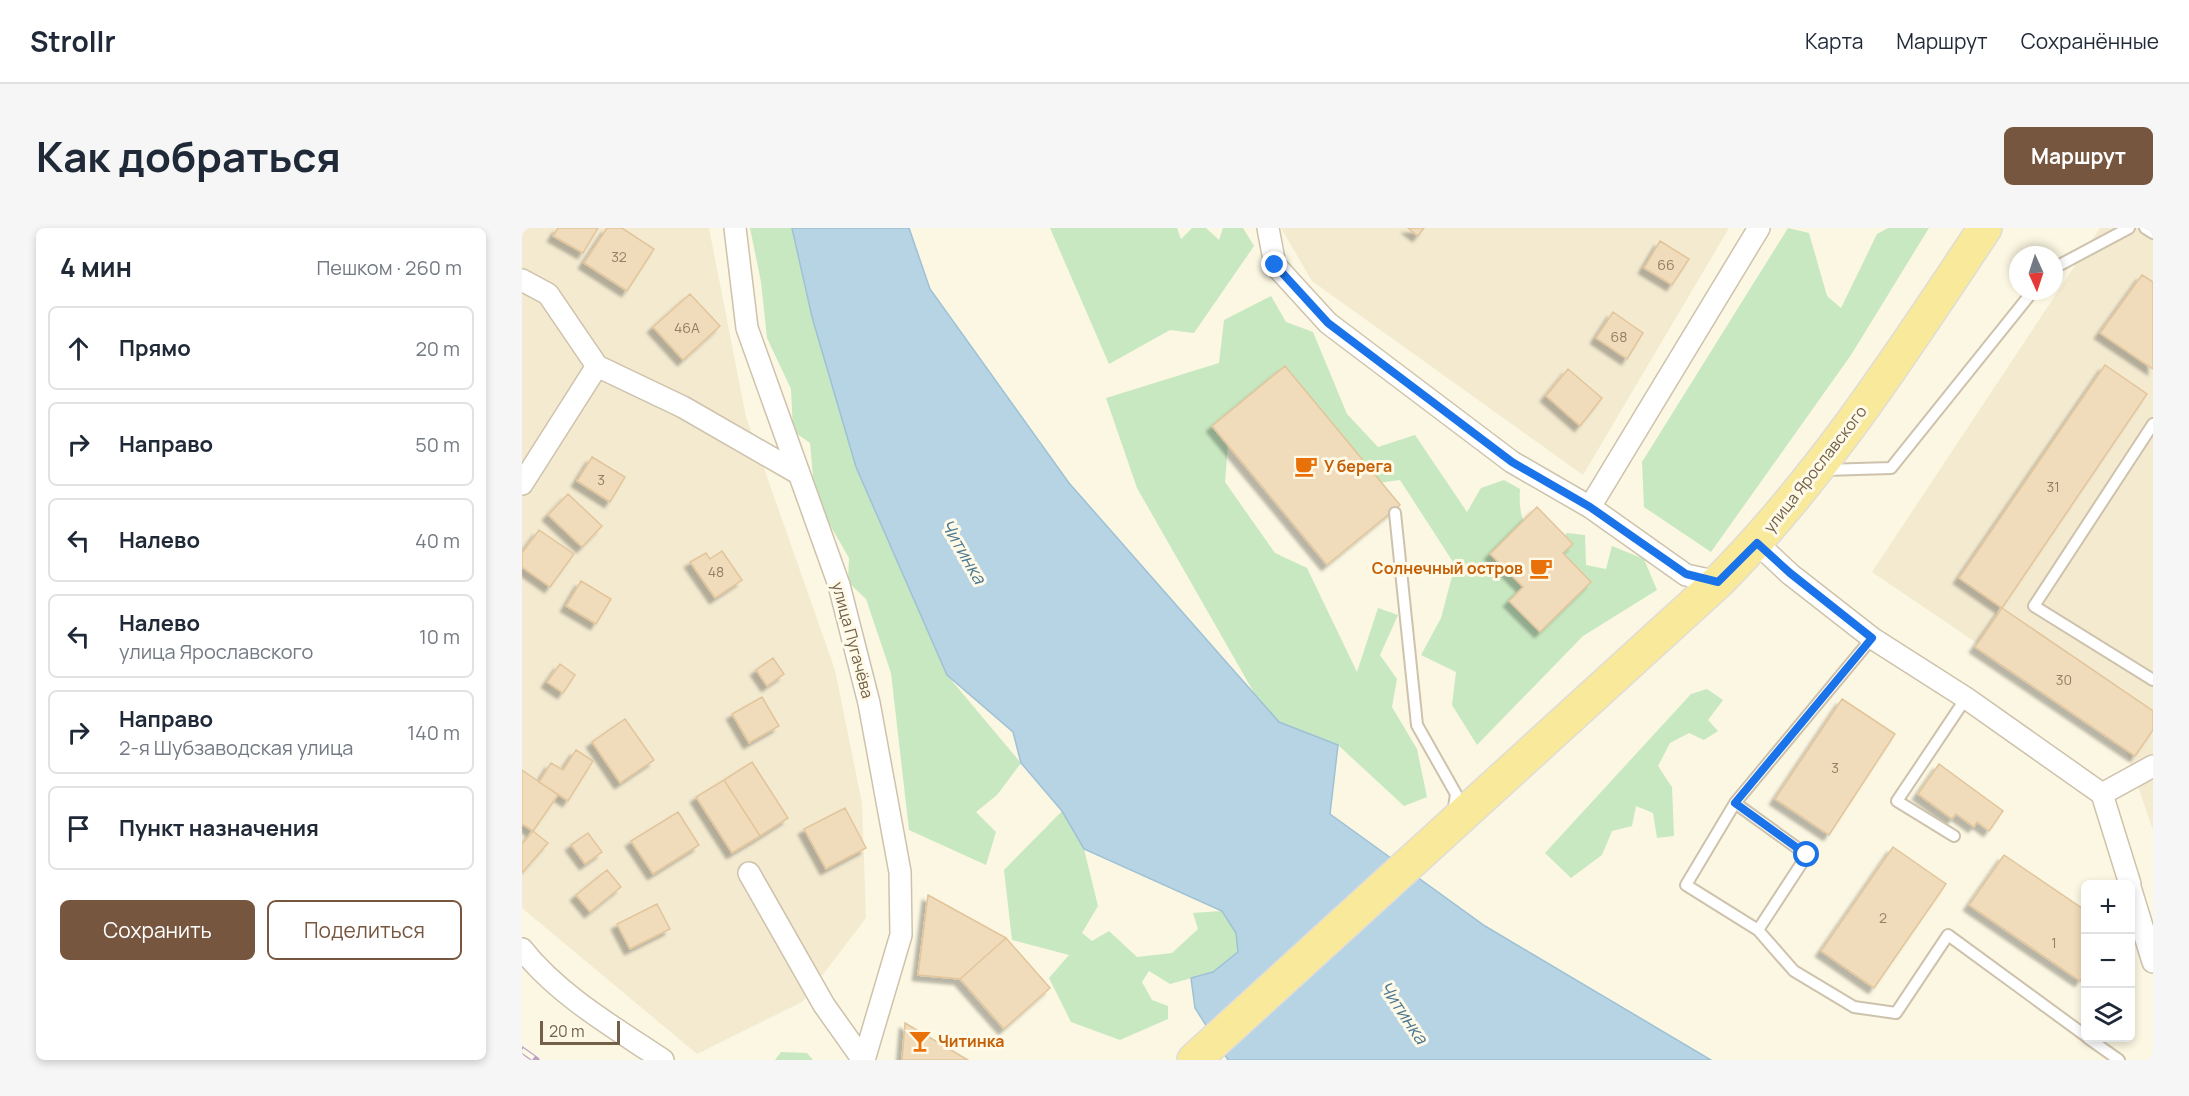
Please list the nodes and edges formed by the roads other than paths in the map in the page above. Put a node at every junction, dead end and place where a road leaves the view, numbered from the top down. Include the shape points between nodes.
1 (735, 228) edge
2 (1268, 228) edge
3 (1759, 228) edge
4 (1986, 228) edge
5 (2128, 228) edge
6 (2063, 263) edge
7 (522, 280) edge
8 (2025, 300) edge
9 (597, 366) junction
10 (2153, 424) edge
11 (1816, 470) junction
12 (796, 472) junction
13 (522, 484) edge
14 (1590, 507) junction
15 (1395, 513) dead end
16 (1757, 543) junction
17 (1718, 582) junction
18 (1872, 638) junction
19 (2153, 680) edge
20 (1966, 698) junction
21 (2153, 766) edge
22 (2102, 794) junction
23 (1735, 803) junction
24 (1451, 826) junction
25 (1954, 836) dead end
26 (749, 873) dead end
27 (2128, 880) edge
28 (2135, 903) edge
29 (1758, 930) junction
30 (522, 948) edge
31 (2153, 962) edge
32 (2081, 1033) edge
33 (2094, 1042) edge
34 (663, 1060) edge
35 (863, 1060) edge
36 (1194, 1060) edge
37 (2119, 1060) edge

1 - 12 street, улица Пугачёва via 747,328
2 - 14 street via 1275,265 1328,323 1512,462
3 - 14 street
4 - 11 main road, улица Ярославского via 1875,394
5 - 6 lane
7 - 9 street via 548,294
8 - 11 lane via 1891,468
9 - 12 street via 683,407
9 - 13 street
10 - 19 lane via 2034,606
11 - 16 main road, улица Ярославского
12 - 35 street, улица Пугачёва via 839,585 870,703 900,872 901,934
14 - 17 street via 1686,574
15 - 24 lane via 1417,725 1456,794
16 - 17 main road, улица Ярославского
16 - 18 street
17 - 24 main road, улица Ярославского
18 - 20 street
18 - 23 lane
20 - 22 street
20 - 25 lane via 1897,801
21 - 22 street
22 - 27 street
23 - 29 lane via 1807,855
23 - 29 lane via 1686,885
24 - 36 main road, улица Ярославского
26 - 35 street via 824,1005
28 - 31 street
29 - 32 lane via 1794,971 1854,1007 1896,1013 1948,935
30 - 34 street via 535,965 606,1022
33 - 37 lane

